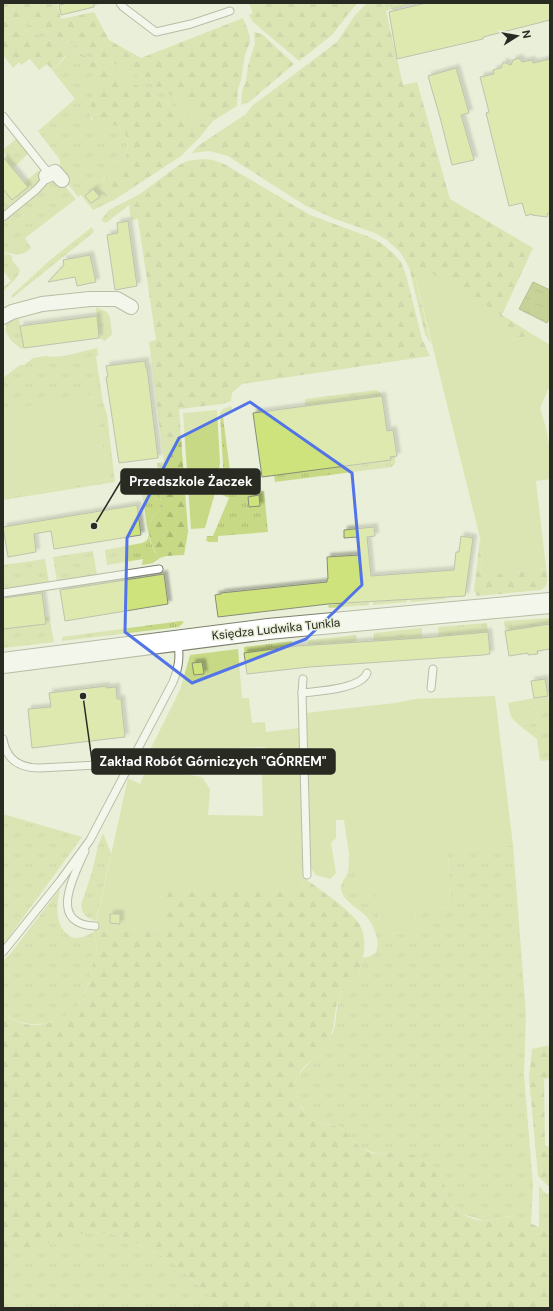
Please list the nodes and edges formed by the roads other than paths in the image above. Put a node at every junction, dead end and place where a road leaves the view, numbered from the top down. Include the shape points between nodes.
1 (120, 3) edge
2 (230, 11) dead end
3 (3, 116) edge
4 (46, 176) junction
5 (62, 180) dead end
6 (3, 216) edge
7 (131, 307) dead end
8 (3, 317) edge
9 (159, 569) dead end
10 (3, 593) edge
11 (550, 604) edge
12 (178, 640) junction
13 (3, 663) edge
14 (433, 669) dead end
15 (367, 673) dead end
16 (303, 679) dead end
17 (431, 688) dead end
18 (302, 693) junction
19 (3, 739) edge
20 (98, 765) dead end
21 (90, 840) junction
22 (307, 875) dead end
23 (95, 926) dead end
24 (3, 952) edge

1 - 2 lane via 156,32
3 - 4 lane via 40,161 46,170
4 - 5 street via 55,172
4 - 6 lane via 36,190
7 - 8 street via 117,299 90,300 42,304
9 - 10 lane
11 - 12 street, Księdza Ludwika Tunkla via 336,622
12 - 13 street, Księdza Ludwika Tunkla
12 - 21 lane via 178,672
14 - 17 lane
15 - 18 lane via 360,682
16 - 18 lane
18 - 22 lane
19 - 20 lane via 14,761 21,766 39,768
21 - 23 lane via 68,891 67,904 70,915 77,922 84,926
21 - 24 lane

